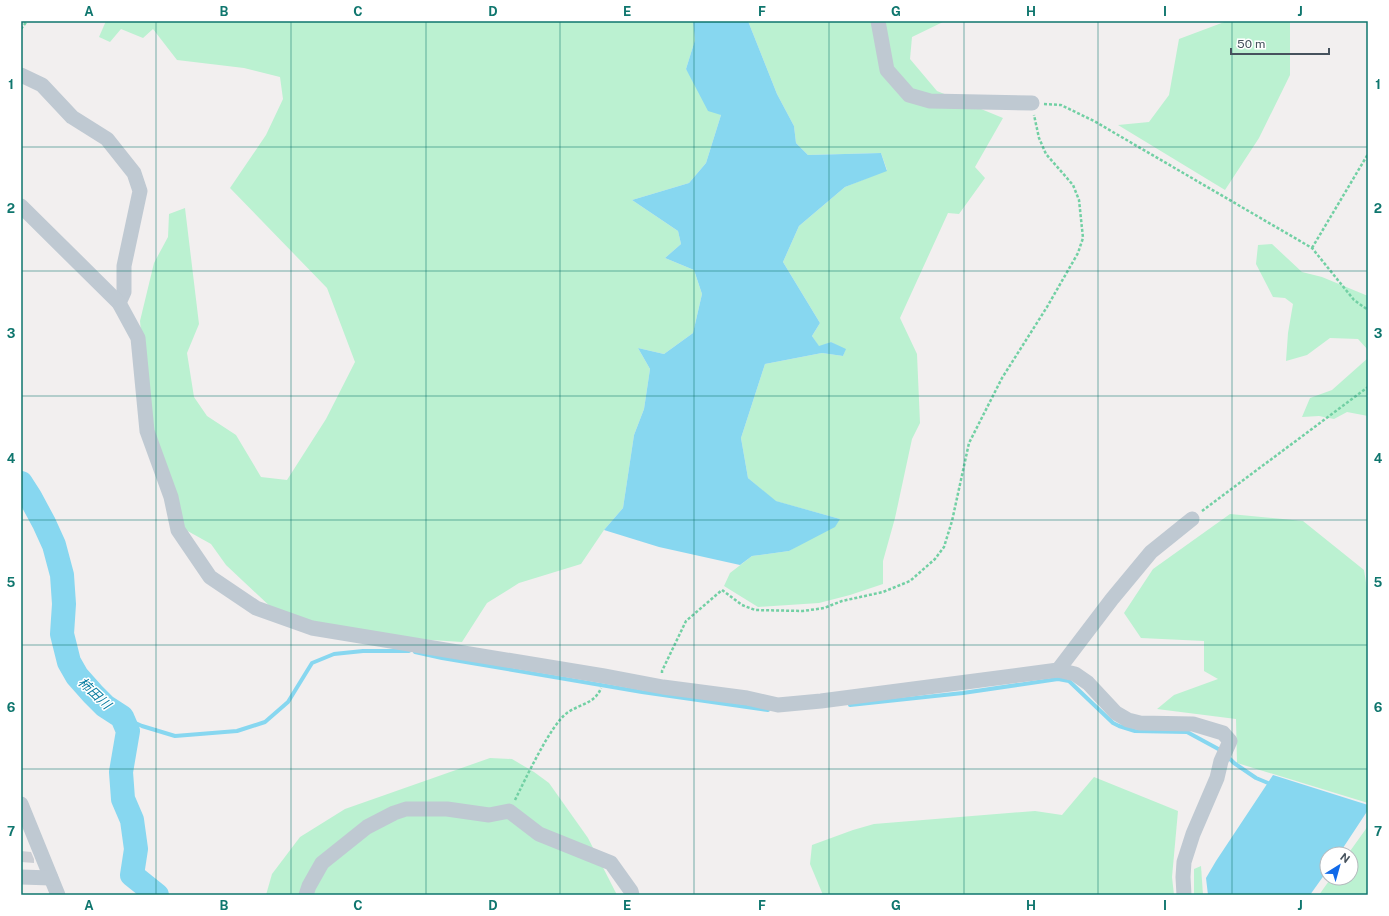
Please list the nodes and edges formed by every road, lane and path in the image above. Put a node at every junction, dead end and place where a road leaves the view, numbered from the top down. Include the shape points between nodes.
1 (27, 21) edge
2 (878, 21) edge
3 (21, 29) edge
4 (21, 75) edge
5 (1032, 103) junction
6 (1368, 154) edge
7 (21, 206) edge
8 (1312, 248) junction
9 (119, 303) junction
10 (1368, 310) edge
11 (1368, 387) edge
12 (1192, 519) joint
13 (1058, 670) junction
14 (663, 687) junction
15 (601, 690) dead end
16 (21, 804) edge
17 (509, 811) junction
18 (21, 876) edge
19 (51, 878) junction
20 (58, 895) edge
21 (306, 895) edge
22 (632, 895) edge
23 (1184, 895) edge

1 - 3 path
2 - 5 street via 887,70 909,95 930,101
4 - 9 street via 42,85 72,117 107,139 134,173 140,190 124,266 124,292
5 - 8 path via 1061,105 1094,121
5 - 14 path via 1039,138 1046,154 1073,184 1079,200 1083,238 1078,253 1002,378 969,443 944,547 935,559 910,581 883,592 842,601 824,608 755,610 742,606 722,590 686,621 662,671
6 - 8 path
7 - 9 street
8 - 10 path via 1354,300
9 - 14 street via 138,338 147,431 171,497 178,530 210,577 256,608 312,628
11 - 12 path
12 - 13 street via 1151,552
13 - 14 street via 778,705 747,698
13 - 23 street via 1074,674 1088,683 1116,713 1128,720 1140,723 1193,724 1223,733 1230,741 1184,862
15 - 17 path via 590,702 566,713 558,722
16 - 19 street
17 - 21 street via 489,815 447,809 406,809 394,813 366,827 322,863
17 - 22 street via 539,834 612,863
18 - 19 street
19 - 20 street

